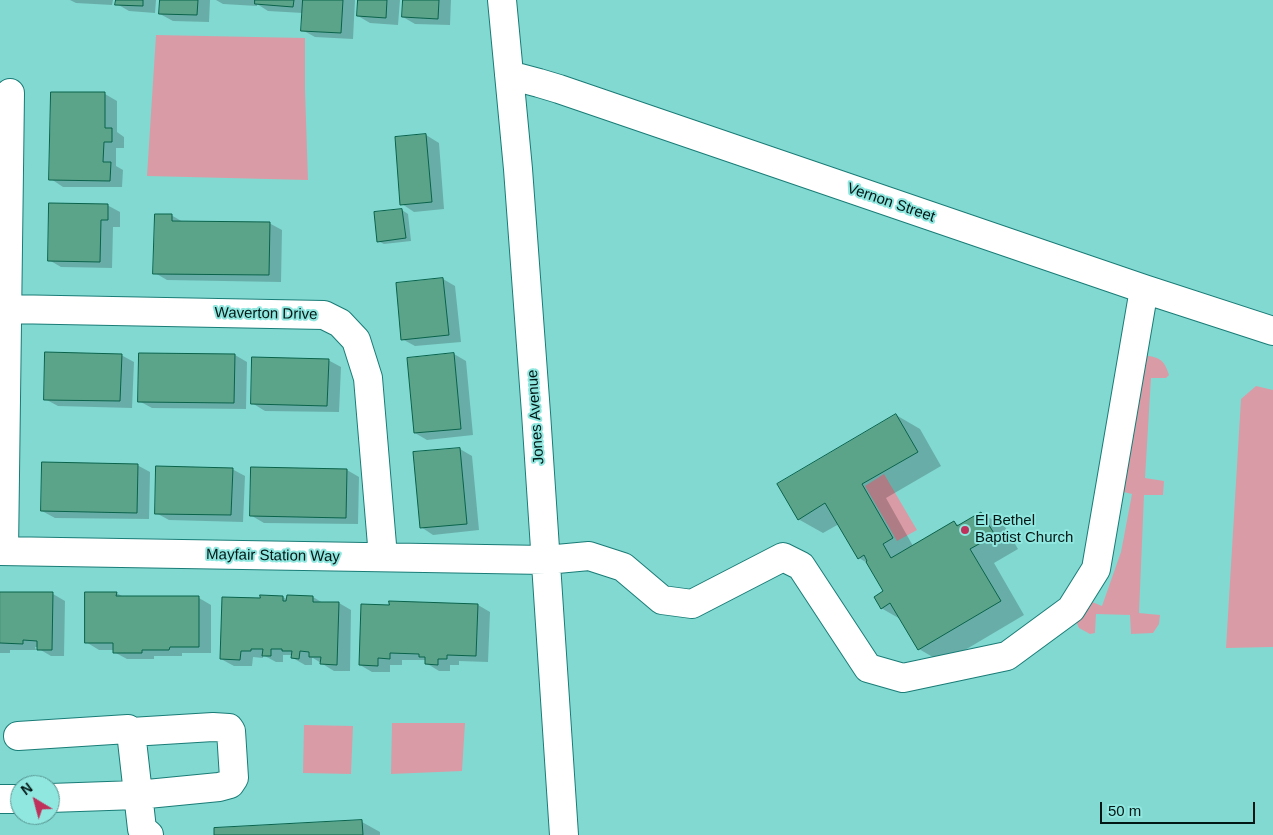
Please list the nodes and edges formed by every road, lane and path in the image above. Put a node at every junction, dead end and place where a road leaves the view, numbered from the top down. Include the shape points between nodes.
1 (502, 0) edge
2 (509, 75) junction
3 (10, 93) dead end
4 (1144, 289) junction
5 (7, 309) junction
6 (1273, 331) edge
7 (2, 551) edge
8 (382, 557) junction
9 (546, 560) junction
10 (132, 732) junction
11 (18, 736) dead end
12 (137, 795) junction
13 (60, 798) edge
14 (142, 833) edge
15 (564, 835) edge

1 - 2 street, Jones Avenue
2 - 4 street, Vernon Street via 569,92
2 - 9 street, Jones Avenue
3 - 5 street
4 - 6 street, Vernon Street
4 - 9 street, Mayfair Station Way via 1096,569 1071,609 1007,656 903,678 868,668 801,566 783,557 692,604 662,600 623,567 589,556
5 - 7 street
5 - 8 street, Waverton Drive via 324,315 340,323 356,340 368,378
7 - 8 street, Mayfair Station Way
8 - 9 street, Mayfair Station Way
9 - 15 street, Jones Avenue
10 - 11 street via 128,729
10 - 12 street
10 - 12 street via 213,727 231,731 234,778 230,784
12 - 13 street
12 - 14 street

